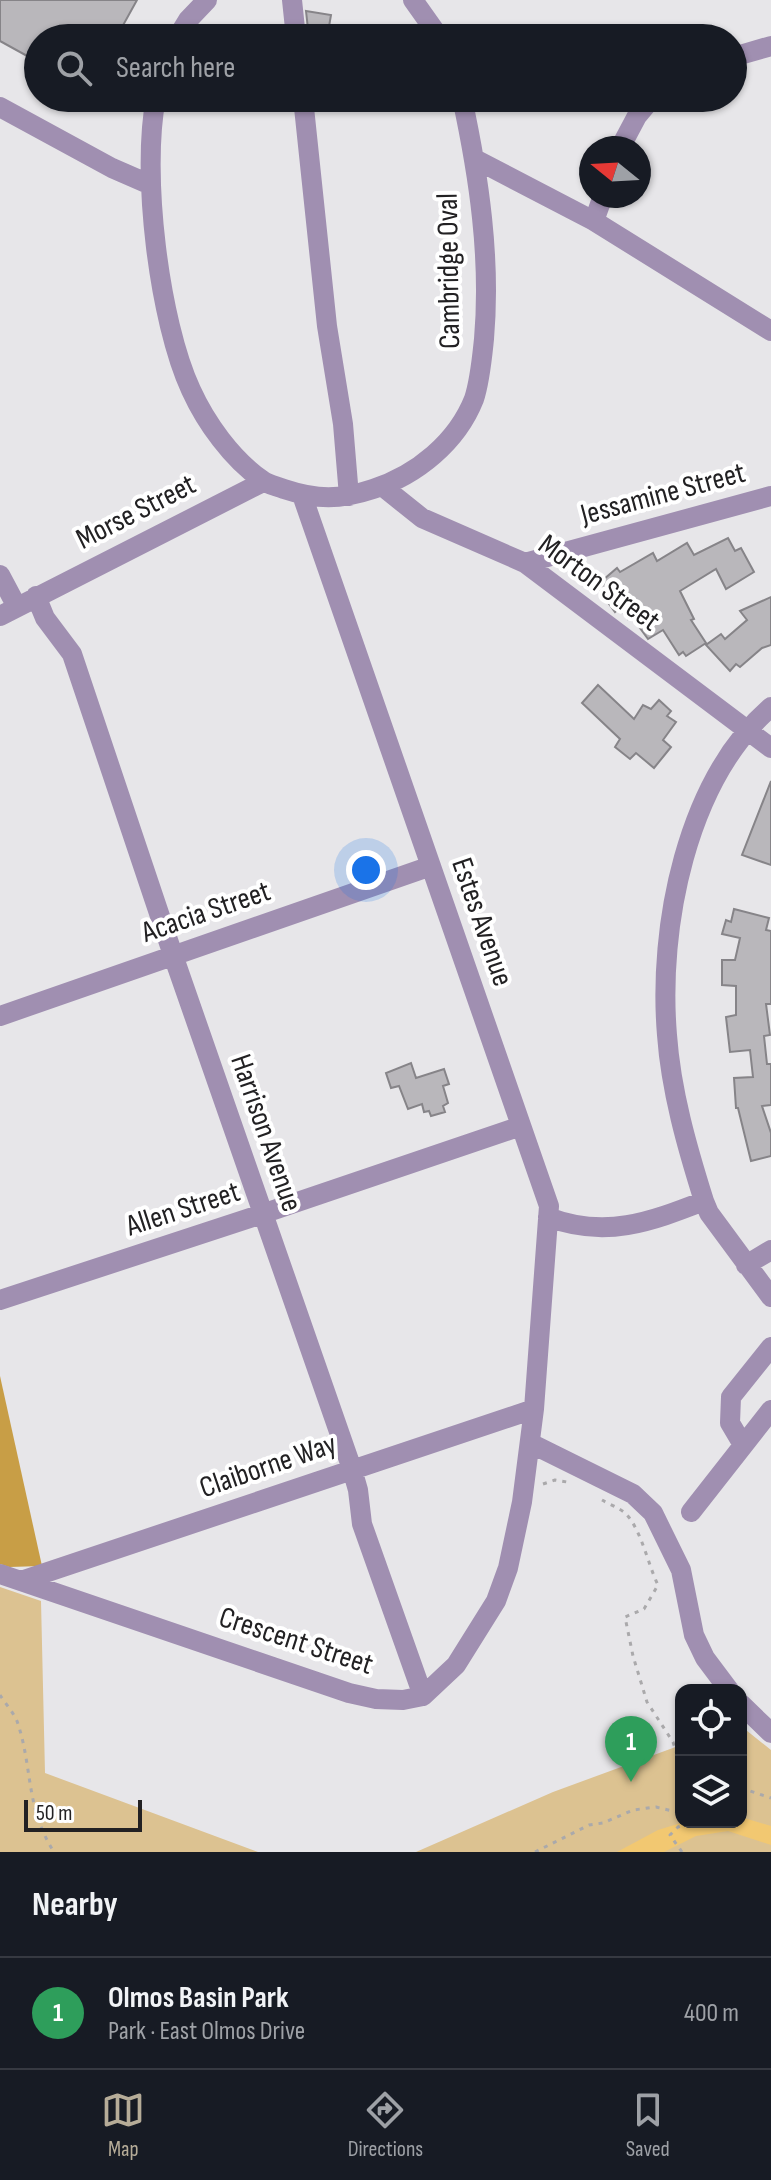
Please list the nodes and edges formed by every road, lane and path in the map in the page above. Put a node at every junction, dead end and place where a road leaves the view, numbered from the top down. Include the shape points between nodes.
1 (207, 0) edge
2 (292, 0) edge
3 (413, 0) edge
4 (186, 24) edge
5 (295, 24) edge
6 (430, 24) edge
7 (771, 46) edge
8 (747, 53) edge
9 (0, 107) edge
10 (155, 112) edge
11 (304, 112) edge
12 (465, 112) edge
13 (640, 112) edge
14 (626, 136) edge
15 (475, 159) junction
16 (151, 185) junction
17 (599, 208) edge
18 (594, 221) junction
19 (771, 312) edge
20 (750, 318) junction
21 (771, 331) edge
22 (263, 482) junction
23 (382, 486) junction
24 (302, 495) junction
25 (349, 496) junction
26 (771, 496) edge
27 (525, 563) junction
28 (0, 575) edge
29 (36, 596) junction
30 (8, 611) edge
31 (771, 707) edge
32 (748, 731) junction
33 (771, 748) edge
34 (431, 866) junction
35 (173, 955) junction
36 (0, 1016) edge
37 (521, 1126) junction
38 (704, 1201) junction
39 (262, 1214) junction
40 (548, 1217) junction
41 (771, 1250) edge
42 (746, 1265) junction
43 (771, 1297) edge
44 (0, 1300) edge
45 (771, 1347) edge
46 (534, 1409) junction
47 (771, 1410) edge
48 (530, 1443) junction
49 (743, 1445) junction
50 (352, 1469) junction
51 (576, 1484) dead end
52 (601, 1500) dead end
53 (522, 1502) junction
54 (691, 1512) dead end
55 (0, 1574) edge
56 (21, 1581) junction
57 (724, 1684) edge
58 (0, 1695) edge
59 (423, 1696) junction
60 (747, 1710) edge
61 (771, 1733) edge
62 (677, 1756) edge
63 (747, 1790) edge
64 (771, 1798) edge
65 (675, 1812) edge
66 (677, 1828) edge
67 (54, 1852) edge
68 (535, 1852) edge
69 (682, 1852) edge

1 - 4 street
2 - 5 street
3 - 6 street
7 - 8 street
9 - 16 street
10 - 16 street, Cambridge Oval
11 - 25 street
12 - 15 street, Cambridge Oval
13 - 14 street
15 - 18 street
15 - 23 street, Cambridge Oval via 486,312 474,398 439,451
16 - 22 street, Cambridge Oval via 158,263 182,369 217,433
17 - 18 street
18 - 20 street
19 - 20 street
20 - 21 street
22 - 24 street, Cambridge Oval
22 - 29 street, Morse Street
23 - 25 street, Cambridge Oval
23 - 27 street, Morton Street via 422,518
24 - 25 street, Cambridge Oval
24 - 34 street, Estes Avenue
26 - 27 street, Jessamine Street
27 - 32 street, Morton Street
28 - 30 street
29 - 30 street, Morse Street
29 - 35 street, Harrison Avenue via 72,654
31 - 32 street
32 - 33 street, Morton Street
32 - 38 street via 706,796 691,834 673,907 667,968 673,1084
34 - 35 street, Acacia Street
34 - 37 street, Estes Avenue
35 - 36 street, Acacia Street
35 - 39 street, Harrison Avenue
37 - 39 street, Allen Street
37 - 40 street, Estes Avenue via 549,1206
38 - 40 street via 625,1226 592,1228
38 - 42 street
39 - 44 street, Allen Street
39 - 50 street, Harrison Avenue
40 - 46 street
41 - 42 street
42 - 43 street
45 - 49 street via 731,1397 730,1423
46 - 48 street
46 - 50 street, Claiborne Way
47 - 49 street
48 - 53 street
48 - 57 street via 633,1494 653,1513 681,1570 694,1635
49 - 54 street
50 - 56 street, Claiborne Way
50 - 59 street, Harrison Avenue via 362,1524
51 - 53 path via 544,1483
52 - 62 path via 625,1513 637,1529 658,1585 644,1609 625,1617 647,1702
53 - 59 street via 496,1601 456,1665
55 - 56 street, Crescent Street
56 - 59 street, Crescent Street via 349,1693 376,1699
58 - 67 path via 16,1719 34,1811
60 - 61 street
63 - 64 path
65 - 68 path via 633,1810
66 - 69 path via 670,1835

